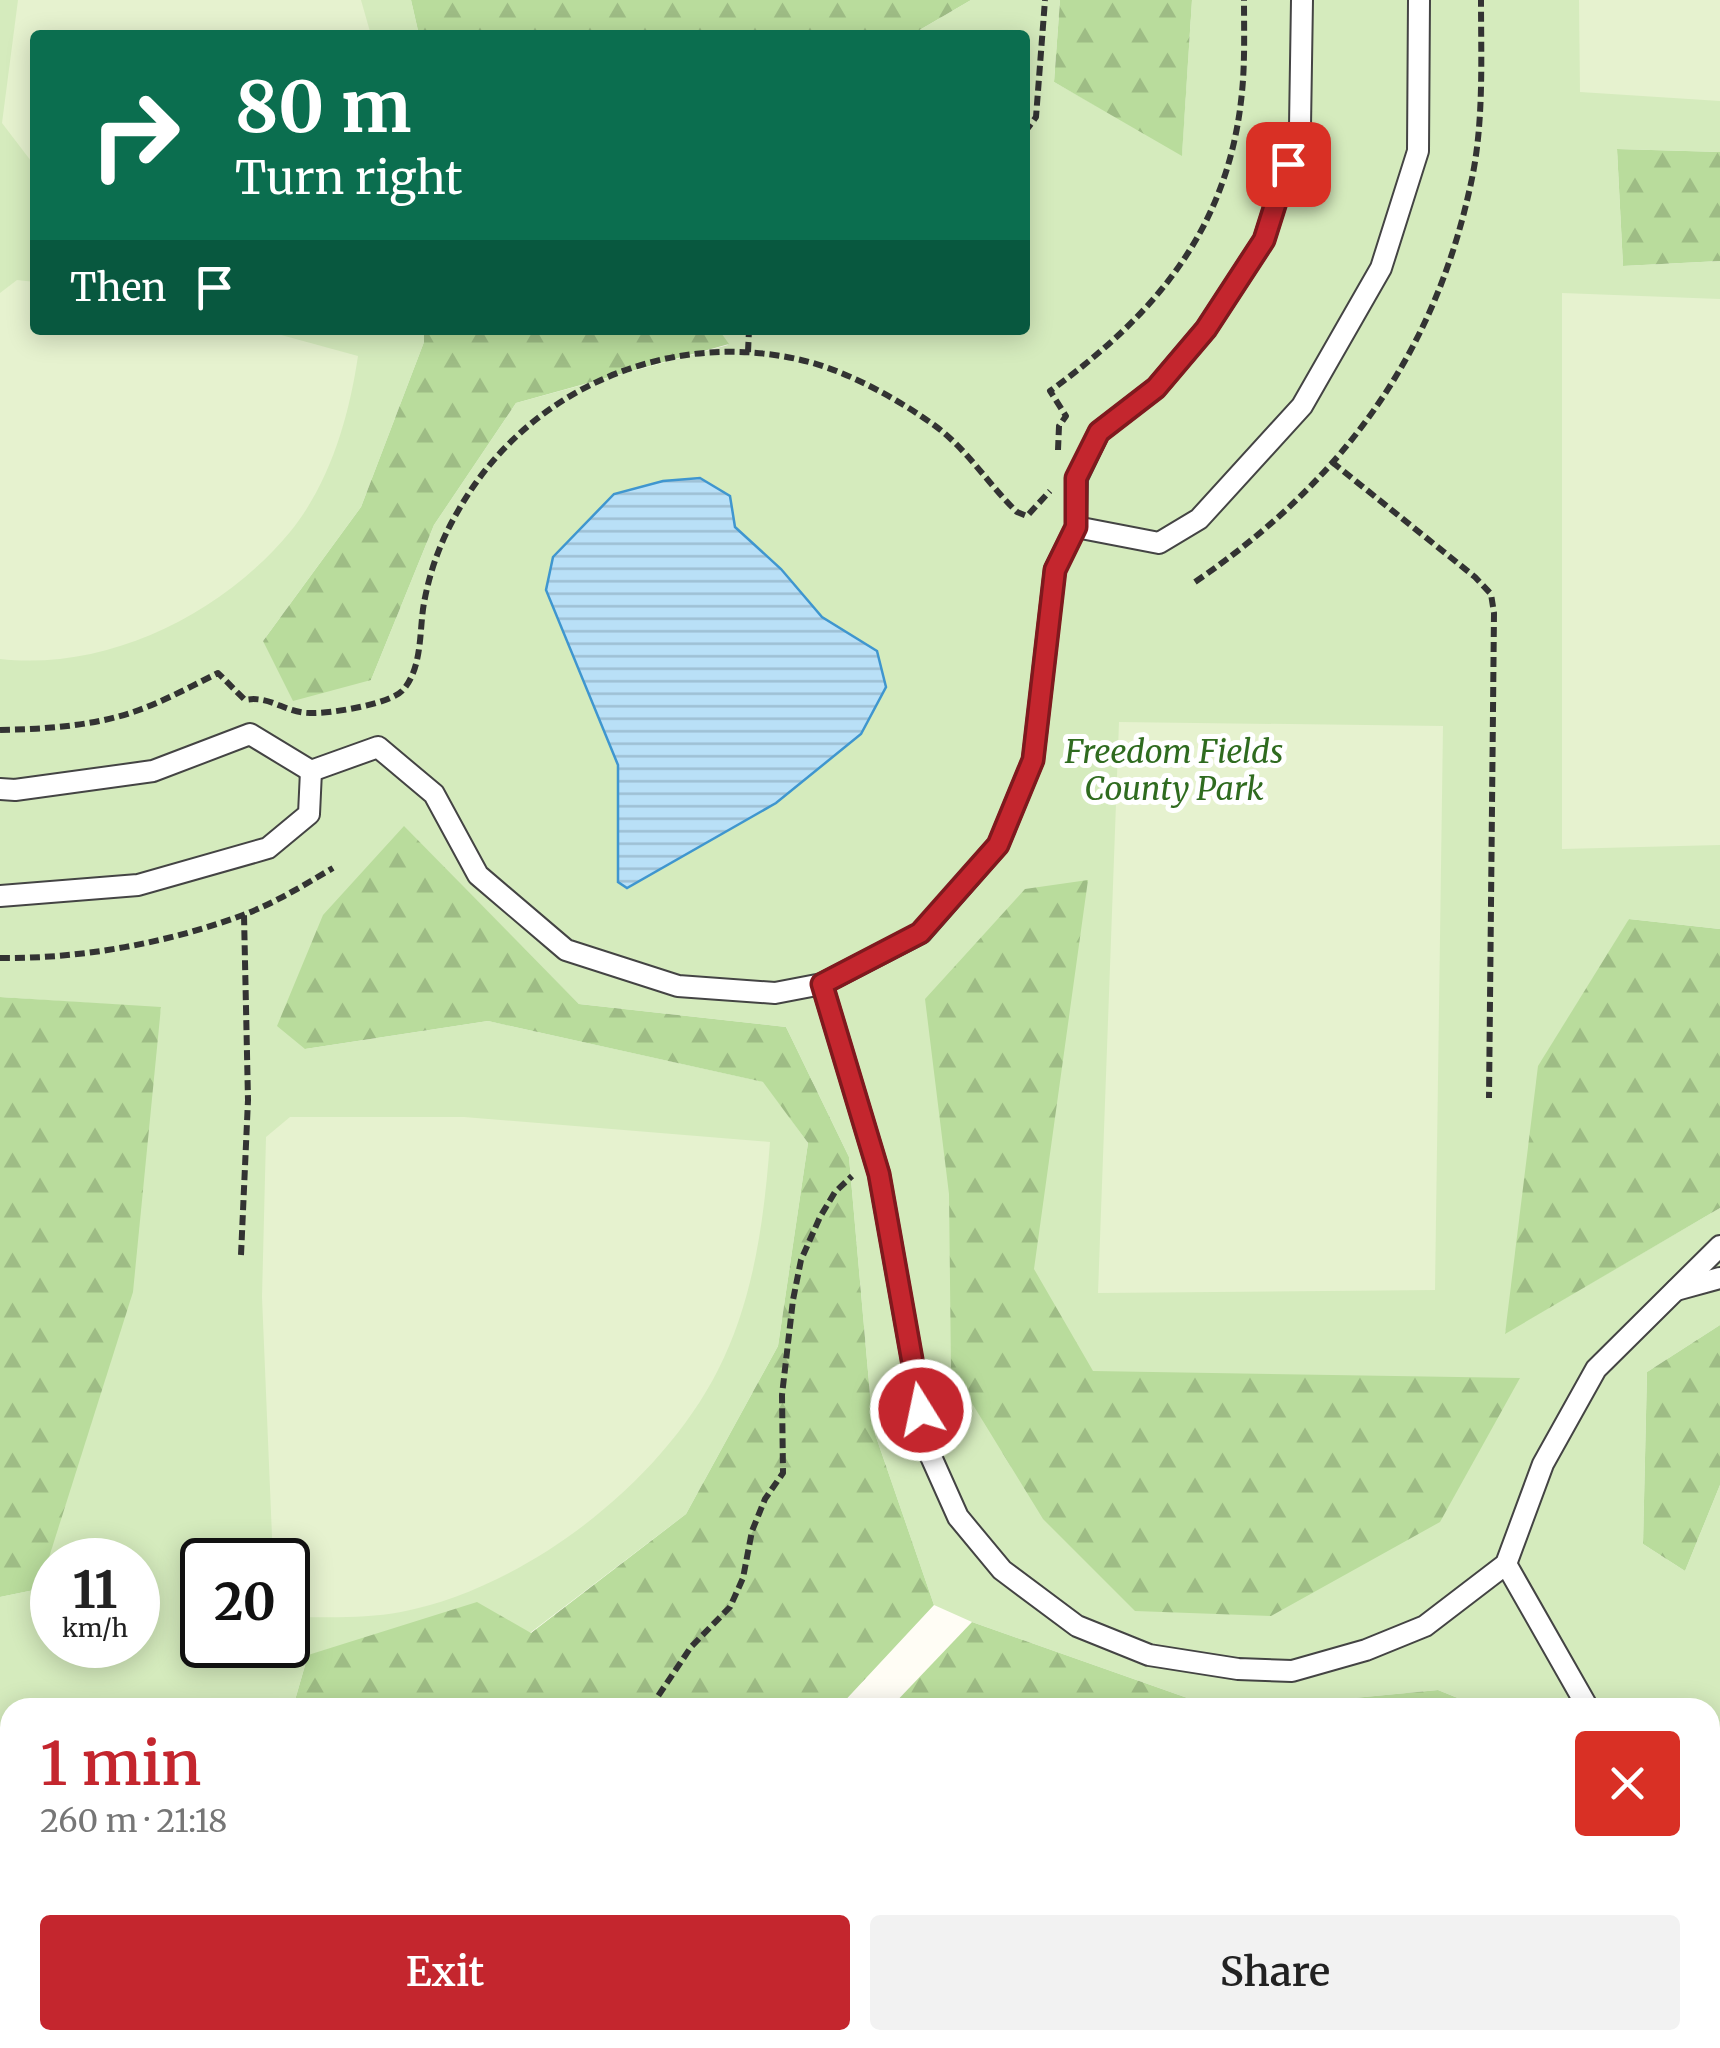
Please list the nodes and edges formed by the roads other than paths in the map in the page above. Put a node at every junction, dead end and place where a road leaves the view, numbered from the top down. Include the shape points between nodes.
1 (1302, 0) edge
2 (1419, 0) edge
3 (1076, 527) junction
4 (311, 771) junction
5 (0, 789) edge
6 (0, 896) edge
7 (822, 984) junction
8 (1720, 1246) edge
9 (1720, 1278) edge
10 (1674, 1290) junction
11 (1506, 1564) junction
12 (1582, 1698) edge

1 - 3 lane via 1300,126 1264,240 1206,329 1156,388 1099,432 1076,478
2 - 3 lane via 1418,151 1382,268 1302,406 1198,518 1158,543
3 - 7 lane via 1055,570 1033,760 998,845 920,933
4 - 5 lane via 250,734 154,771
4 - 6 lane via 309,814 268,848 138,885
4 - 7 lane via 378,747 434,794 478,876 566,950 678,986 775,993
7 - 11 lane via 873,1154 928,1450 958,1517 1002,1570 1077,1626 1149,1655 1292,1671 1425,1626
8 - 10 lane
9 - 10 lane
10 - 11 lane via 1596,1369 1543,1464
11 - 12 lane

